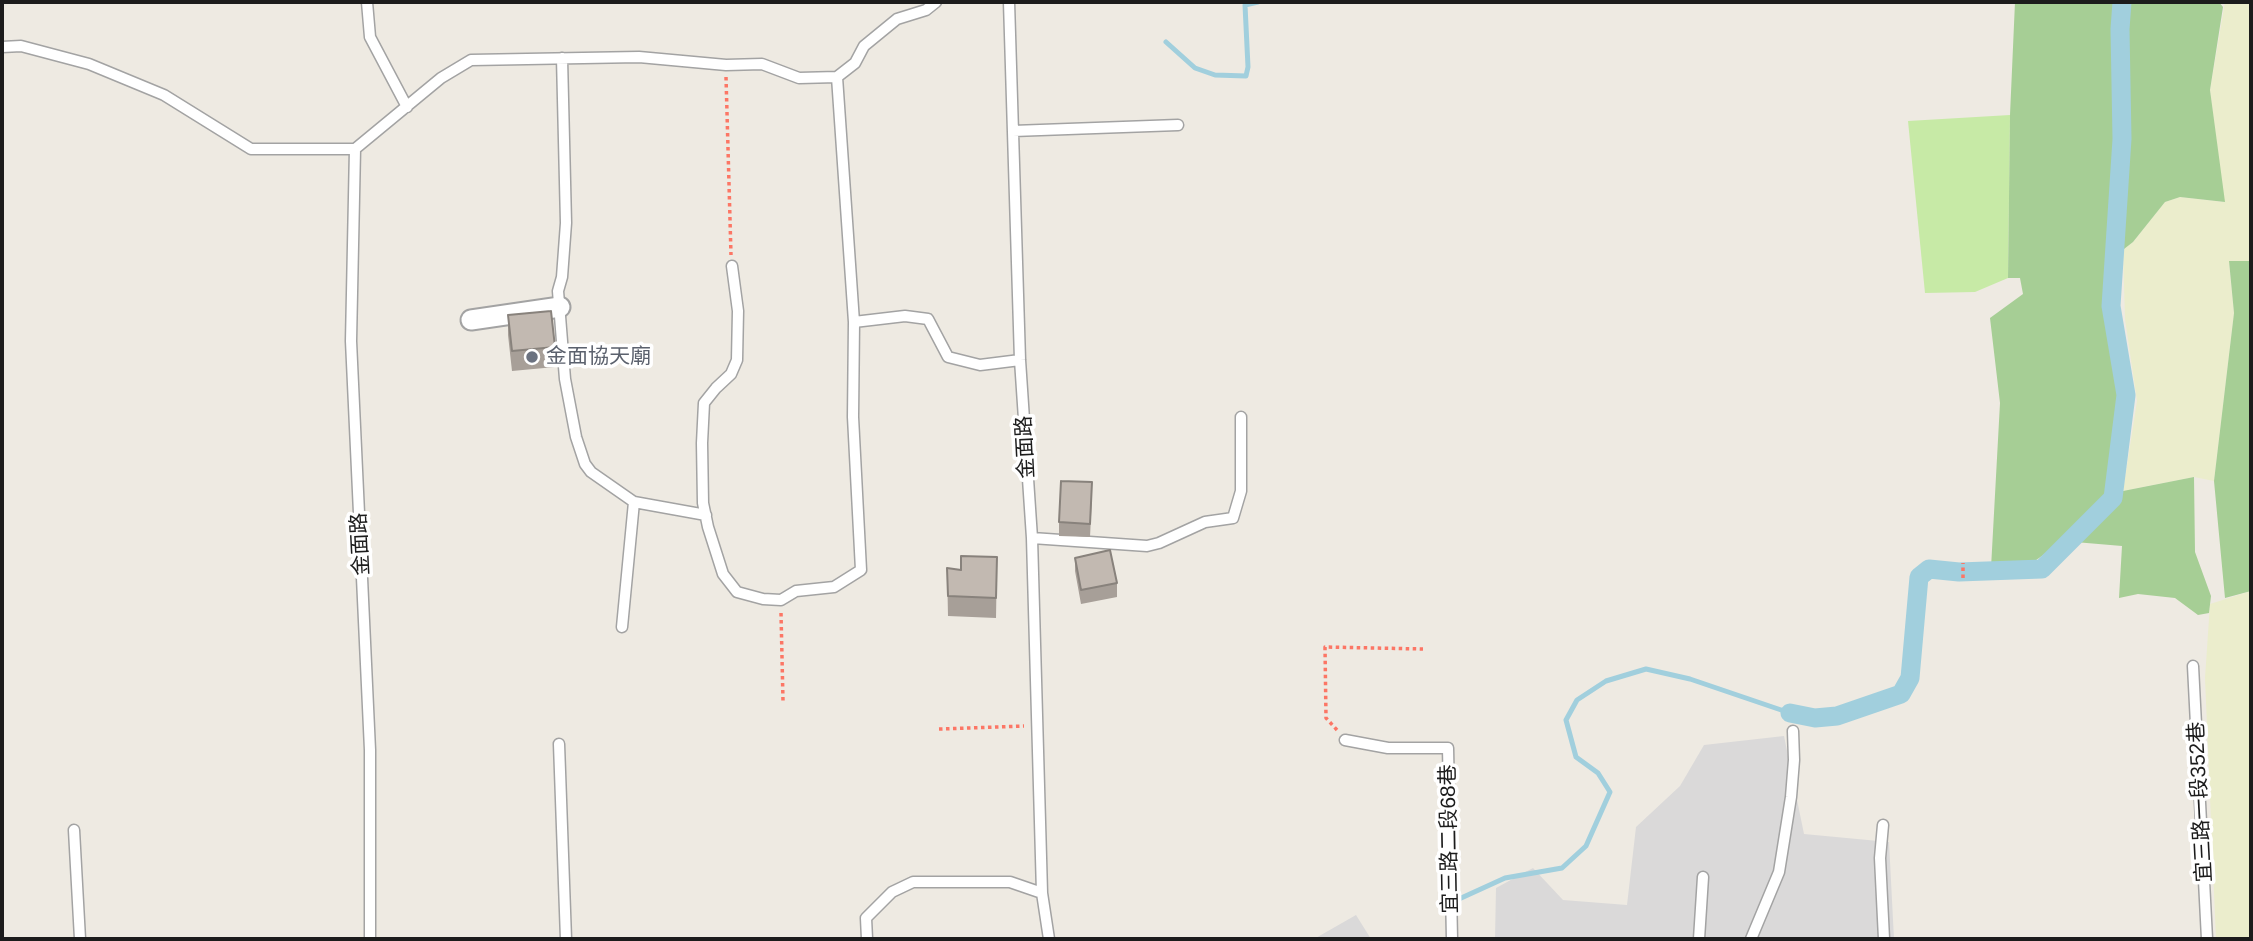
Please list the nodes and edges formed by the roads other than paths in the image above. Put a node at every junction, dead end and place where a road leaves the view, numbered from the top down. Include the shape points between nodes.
1 (367, 2) edge
2 (936, 2) edge
3 (1009, 2) edge
4 (2, 47) edge
5 (562, 58) junction
6 (837, 77) junction
7 (407, 107) junction
8 (1178, 125) dead end
9 (1013, 131) junction
10 (355, 149) junction
11 (732, 266) road end
12 (560, 307) junction
13 (471, 320) dead end
14 (853, 322) junction
15 (1020, 360) junction
16 (1241, 417) dead end
17 (634, 502) junction
18 (705, 515) junction
19 (1032, 538) junction
20 (622, 627) dead end
21 (2193, 666) dead end
22 (1793, 730) dead end
23 (1345, 740) road end
24 (559, 744) dead end
25 (1883, 825) dead end
26 (74, 830) dead end
27 (1703, 877) dead end
28 (1042, 893) junction
29 (80, 939) edge
30 (369, 939) edge
31 (566, 939) edge
32 (867, 939) edge
33 (1049, 939) edge
34 (1452, 939) edge
35 (1699, 939) edge
36 (1751, 939) edge
37 (1884, 939) edge
38 (2207, 939) edge

1 - 7 lane via 370,37
2 - 6 lane via 897,19 864,46 855,63
3 - 9 lane, 金面路
4 - 10 lane via 21,46 89,64 164,95 251,149
5 - 6 lane via 762,64 799,78
5 - 7 lane via 471,60
5 - 12 lane via 566,223
6 - 14 lane
7 - 10 lane
8 - 9 lane
9 - 15 lane, 金面路
10 - 30 lane, 金面路 via 351,341 370,751
11 - 18 lane via 738,311 737,360 731,374 704,403
12 - 13 street
12 - 17 lane via 567,393 585,464
14 - 15 lane via 905,316 928,319 948,357 980,365
14 - 18 lane via 860,570 834,587 796,591 781,600 737,592 723,574
15 - 19 lane, 金面路
16 - 19 lane via 1241,491 1233,518 1205,523 1147,546
17 - 18 lane
17 - 20 lane
19 - 28 lane, 金面路
21 - 38 lane, 宜三路一段352巷
22 - 36 lane via 1791,797 1779,872
23 - 34 lane, 宜三路二段68巷 via 1388,748 1448,748
24 - 31 lane
25 - 37 lane
26 - 29 lane
27 - 35 lane
28 - 32 lane via 1010,883 913,882 892,892 866,918
28 - 33 lane, 金面路

